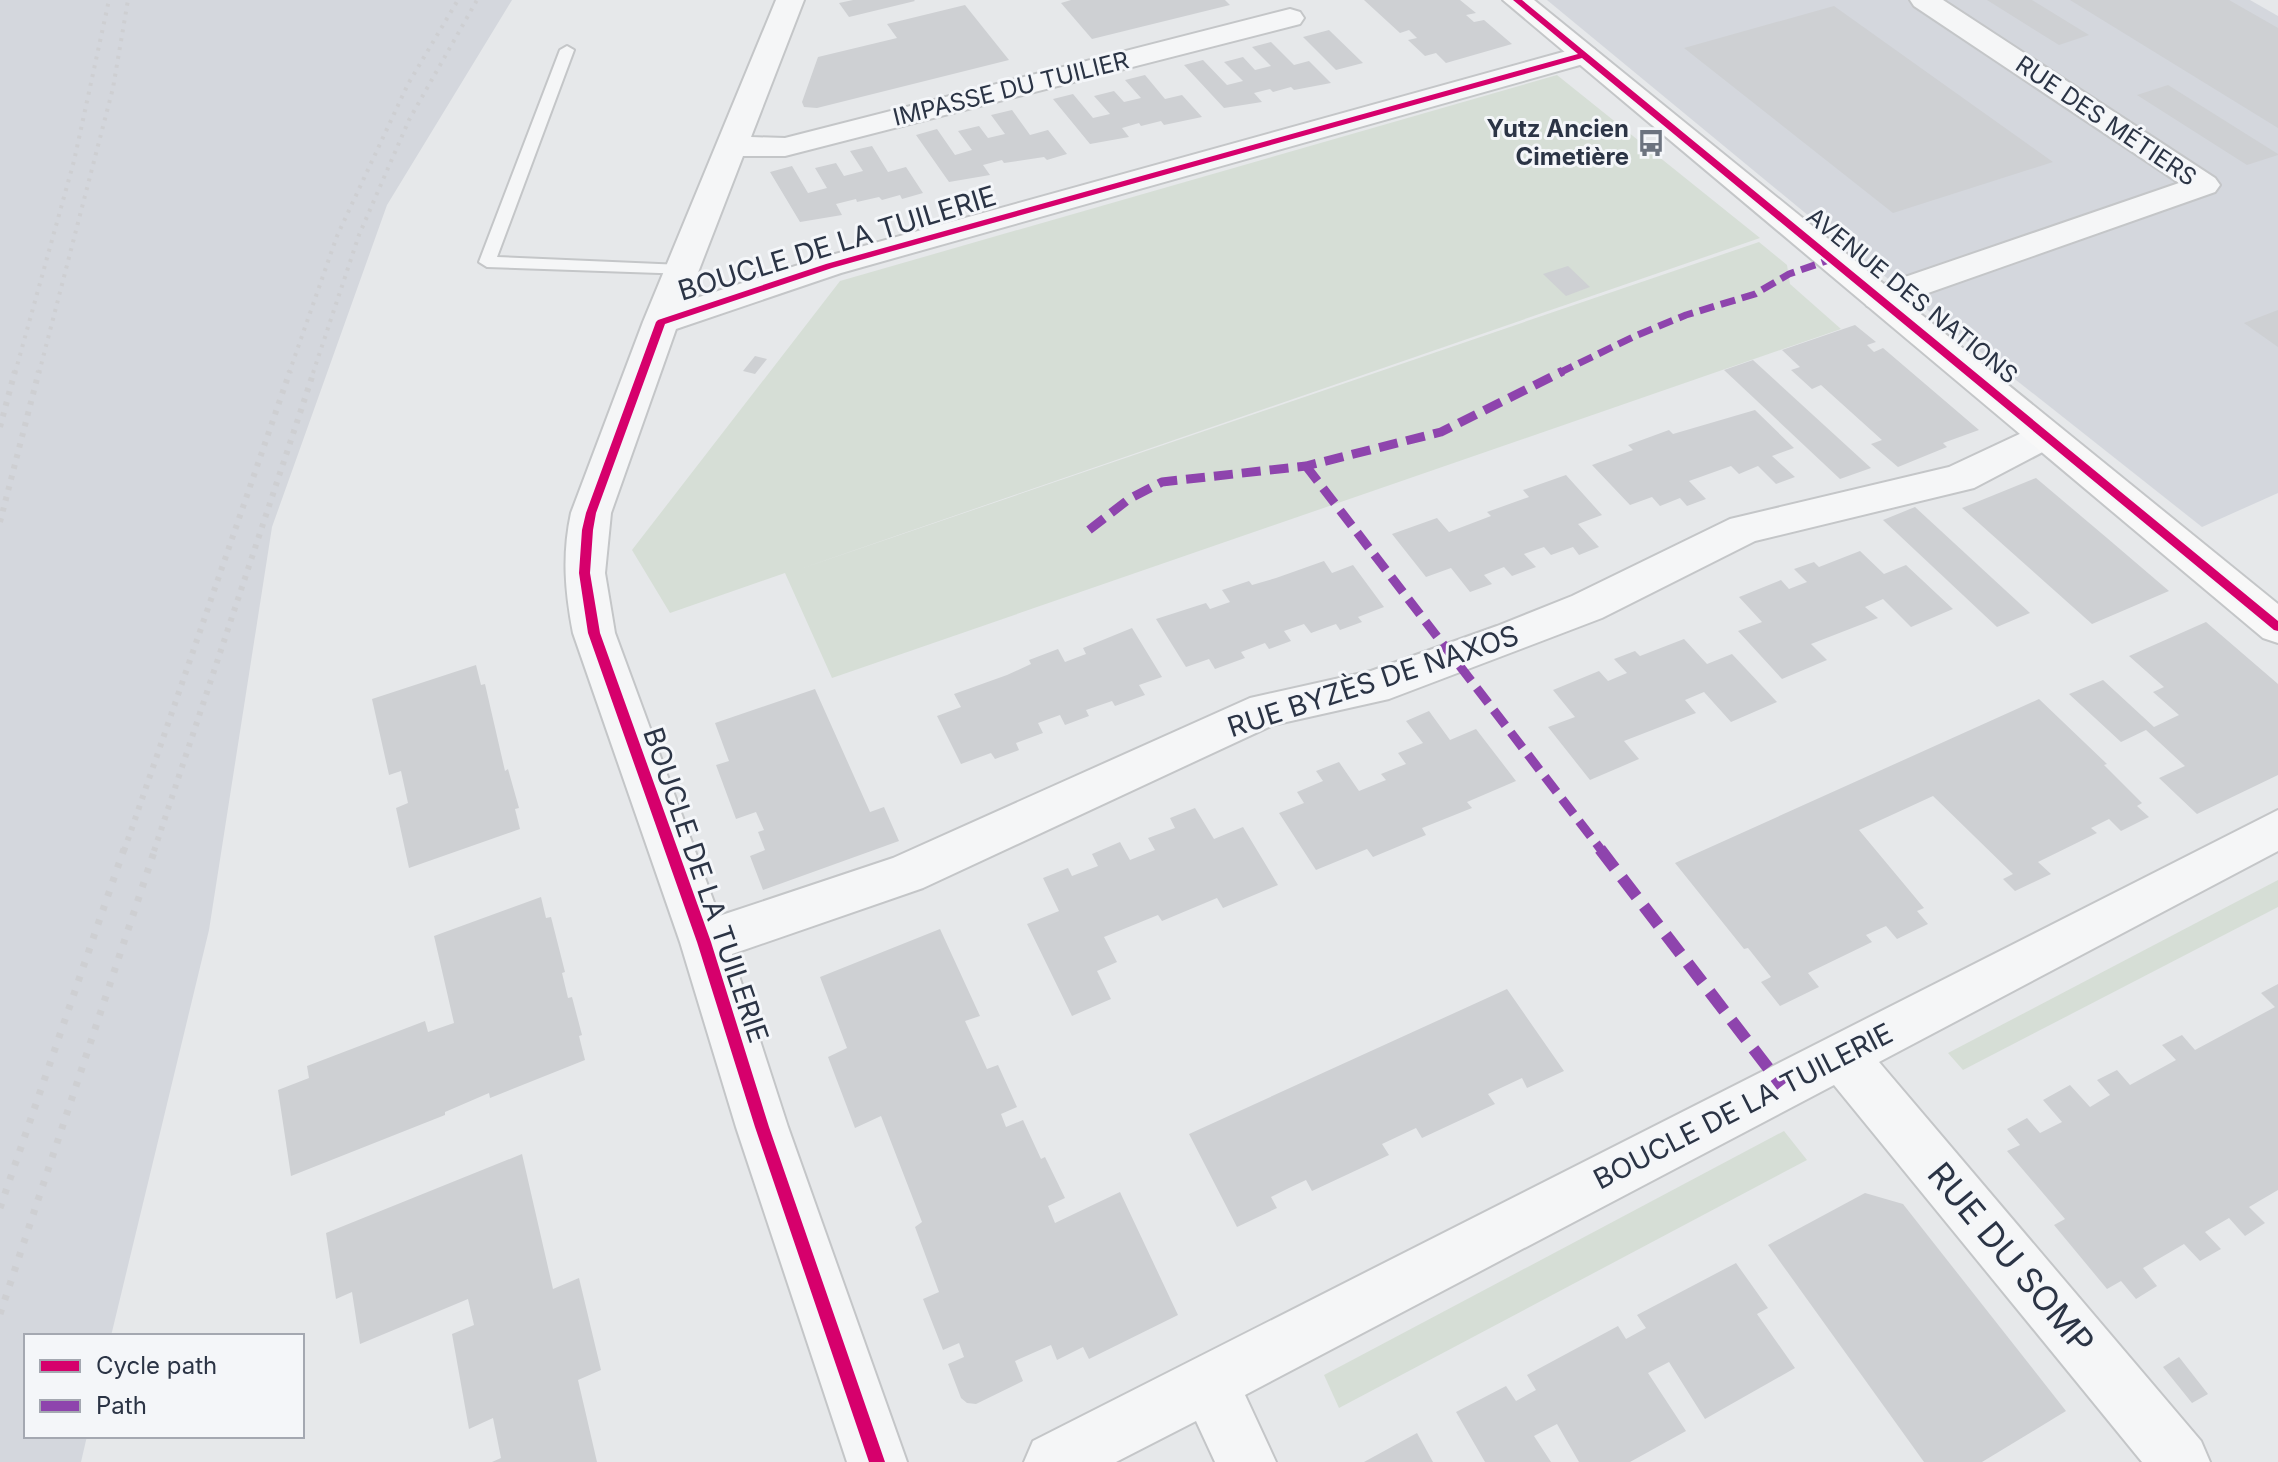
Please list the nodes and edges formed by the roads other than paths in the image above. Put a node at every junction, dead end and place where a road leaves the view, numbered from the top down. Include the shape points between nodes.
1 (790, 0) edge
2 (1517, 0) edge
3 (1924, 0) edge
4 (1290, 18) dead end
5 (567, 50) dead end
6 (1584, 55) junction
7 (731, 146) junction
8 (682, 270) junction
9 (1879, 298) junction
10 (661, 322) junction
11 (2045, 435) junction
12 (2278, 627) edge
13 (2278, 829) edge
14 (704, 942) junction
15 (1841, 1055) junction
16 (1209, 1383) junction
17 (877, 1462) edge
18 (1054, 1462) edge
19 (1246, 1462) edge
20 (2180, 1462) edge

1 - 7 street, BOUCLE DE LA TUILERIE
2 - 6 main road, AVENUE DES NATIONS
3 - 9 street, RUE DES MÉTIERS via 2204,185
4 - 7 street, IMPASSE DU TUILIER via 785,147
5 - 8 lane via 487,262
6 - 9 main road, AVENUE DES NATIONS
6 - 10 street, BOUCLE DE LA TUILERIE via 829,266
7 - 8 street, BOUCLE DE LA TUILERIE
8 - 10 street, BOUCLE DE LA TUILERIE
9 - 11 main road, AVENUE DES NATIONS
10 - 14 street, BOUCLE DE LA TUILERIE via 591,513 582,545 584,588 594,633
11 - 12 main road, AVENUE DES NATIONS
11 - 14 street, RUE BYZÈS DE NAXOS via 1960,478 1744,529 1587,607 1374,687 1265,710 906,874
13 - 15 street, BOUCLE DE LA TUILERIE
14 - 17 street, BOUCLE DE LA TUILERIE
15 - 16 street, BOUCLE DE LA TUILERIE
15 - 20 street, RUE DU SOMP
16 - 18 street, BOUCLE DE LA TUILERIE
16 - 19 street

